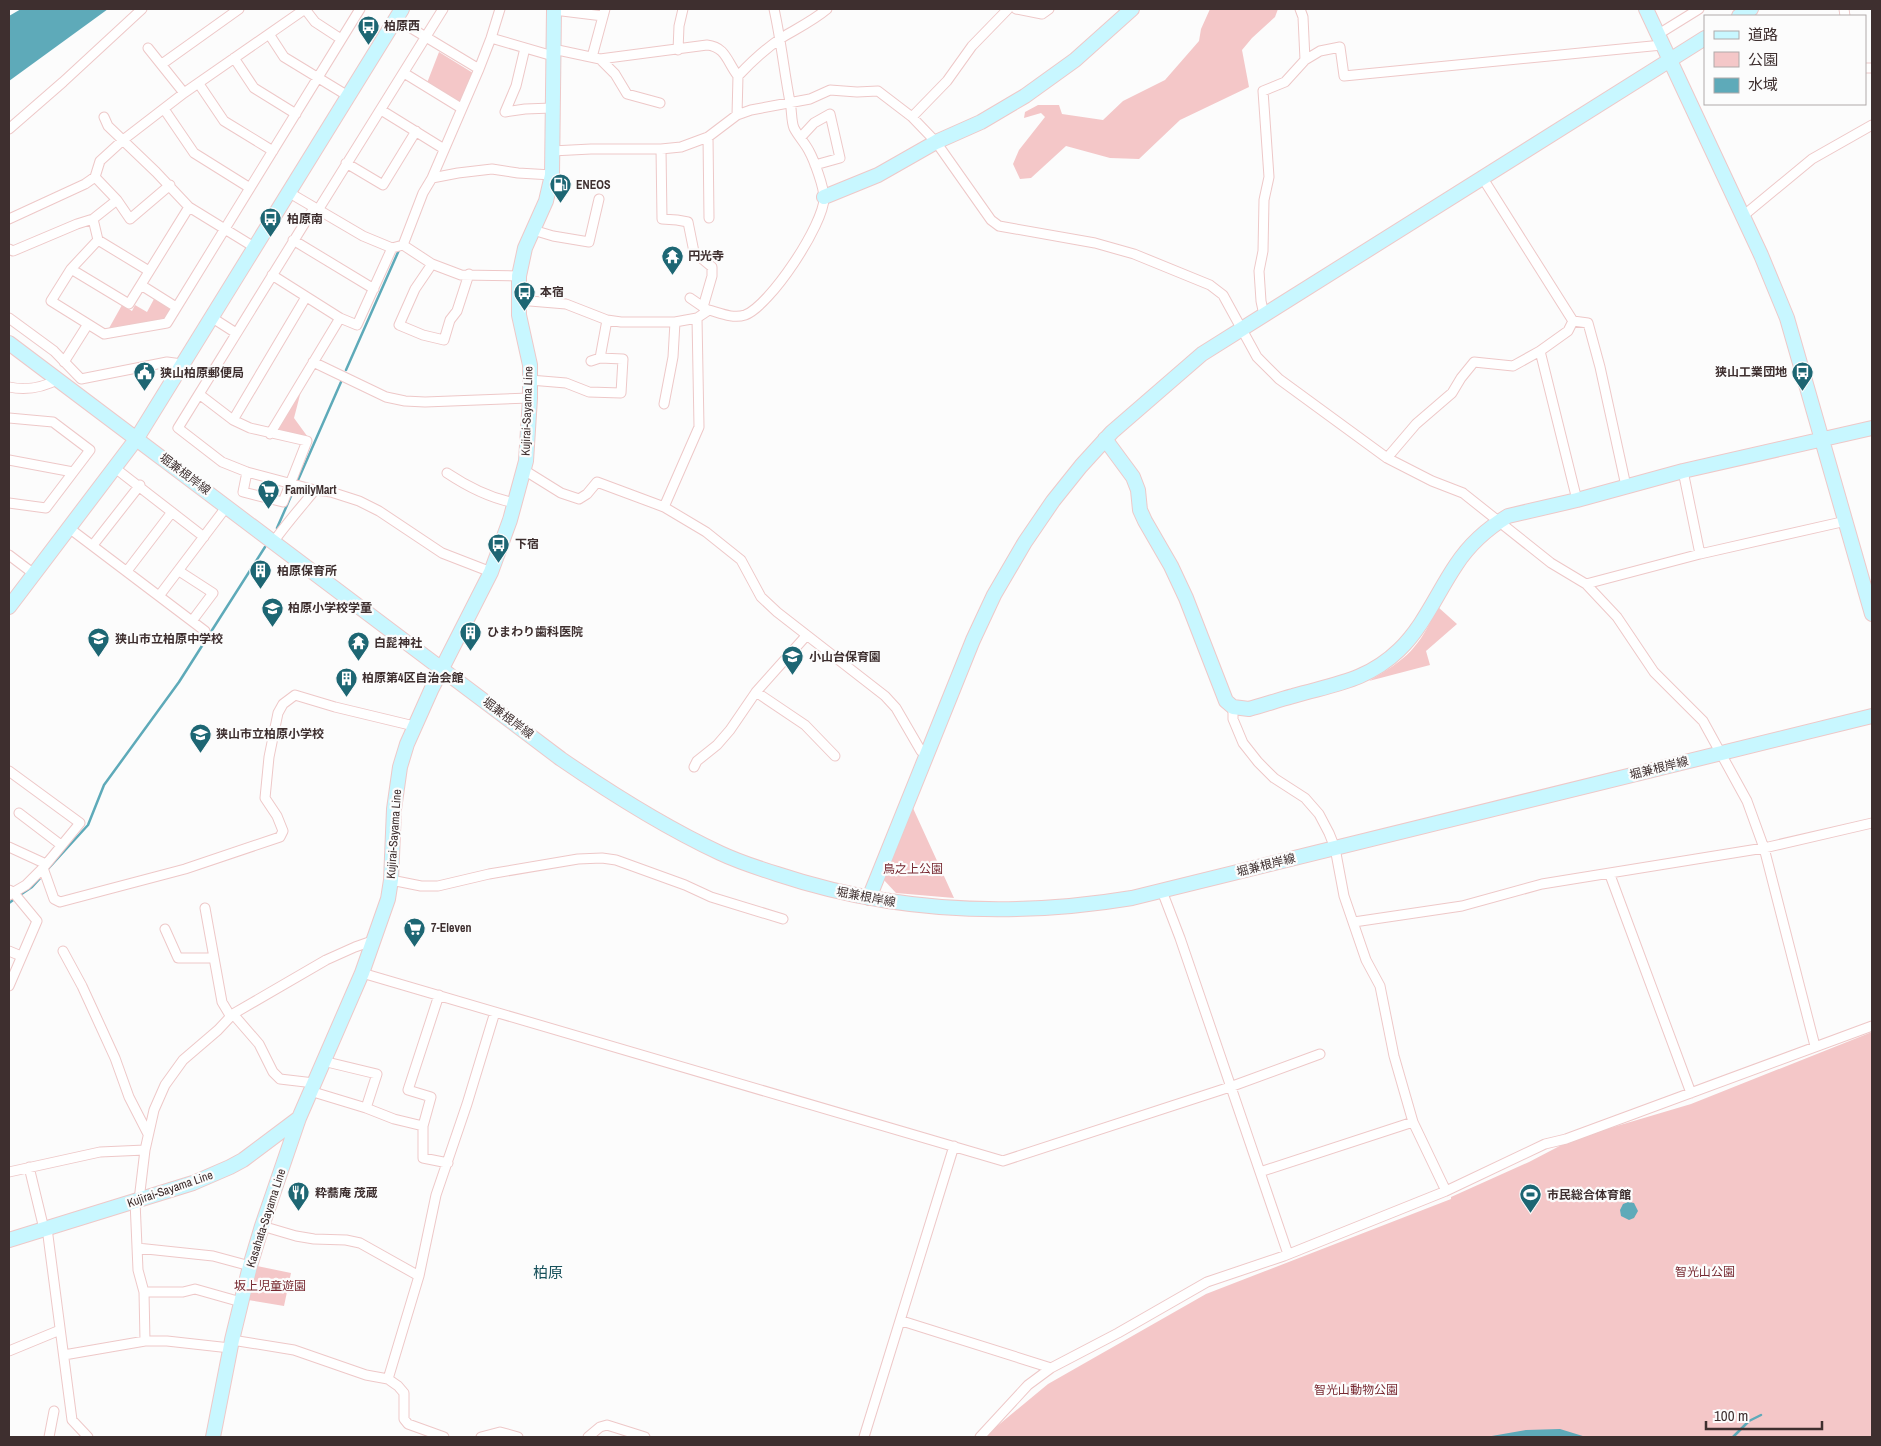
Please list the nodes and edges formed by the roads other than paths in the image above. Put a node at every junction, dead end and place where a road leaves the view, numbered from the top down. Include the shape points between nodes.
1 (142, 9) edge
2 (239, 9) edge
3 (360, 9) edge
4 (443, 9) edge
5 (500, 9) edge
6 (554, 9) edge
7 (683, 9) edge
8 (774, 9) edge
9 (827, 9) edge
10 (1008, 9) edge
11 (1016, 9) edge
12 (1049, 9) edge
13 (1132, 9) edge
14 (1300, 9) edge
15 (1646, 9) edge
16 (1694, 10) edge
17 (604, 12) edge
18 (399, 14) edge
19 (269, 34) junction
20 (426, 37) junction
21 (491, 38) junction
22 (781, 38) junction
23 (341, 39) junction
24 (1704, 39) edge
25 (1660, 40) junction
26 (148, 48) dead end
27 (525, 48) junction
28 (678, 50) junction
29 (553, 53) junction
30 (234, 58) junction
31 (596, 58) junction
32 (1305, 60) junction
33 (1669, 60) junction
34 (162, 64) junction
35 (479, 69) junction
36 (404, 73) junction
37 (738, 76) junction
38 (318, 77) junction
39 (199, 84) junction
40 (184, 93) junction
41 (348, 96) junction
42 (660, 103) dead end
43 (791, 104) junction
44 (461, 108) junction
45 (552, 108) junction
46 (164, 110) junction
47 (381, 110) junction
48 (296, 114) junction
49 (736, 115) junction
50 (104, 117) dead end
51 (912, 117) junction
52 (1872, 125) edge
53 (9, 129) edge
54 (416, 131) junction
55 (708, 137) junction
56 (801, 137) junction
57 (123, 140) junction
58 (936, 142) junction
59 (444, 149) junction
60 (661, 149) junction
61 (273, 151) junction
62 (552, 151) junction
63 (346, 163) junction
64 (815, 165) junction
65 (552, 175) junction
66 (95, 177) junction
67 (1482, 177) junction
68 (432, 178) junction
69 (170, 185) junction
70 (250, 188) junction
71 (288, 192) junction
72 (824, 197) junction
73 (599, 199) dead end
74 (117, 200) junction
75 (189, 207) junction
76 (316, 209) junction
77 (1743, 216) junction
78 (9, 218) edge
79 (708, 218) dead end
80 (93, 219) junction
81 (225, 229) junction
82 (534, 230) junction
83 (98, 240) junction
84 (293, 240) junction
85 (404, 245) junction
86 (254, 247) junction
87 (392, 248) junction
88 (9, 249) edge
89 (432, 264) junction
90 (72, 269) junction
91 (149, 271) junction
92 (469, 274) junction
93 (272, 275) junction
94 (519, 276) junction
95 (141, 285) junction
96 (374, 289) junction
97 (306, 297) junction
98 (690, 298) dead end
99 (518, 300) junction
100 (176, 307) junction
101 (706, 308) junction
102 (1264, 315) junction
103 (212, 317) junction
104 (9, 318) edge
105 (340, 318) junction
106 (697, 318) junction
107 (607, 320) junction
108 (1573, 321) junction
109 (676, 322) junction
110 (88, 324) junction
111 (1242, 328) junction
112 (236, 333) junction
113 (9, 343) edge
114 (1540, 351) junction
115 (600, 358) junction
116 (591, 361) dead end
117 (64, 362) junction
118 (313, 362) junction
119 (182, 364) junction
120 (59, 379) junction
121 (530, 380) junction
122 (10, 390) edge
123 (199, 394) junction
124 (530, 398) junction
125 (664, 404) dead end
126 (9, 418) edge
127 (233, 420) junction
128 (1872, 428) edge
129 (270, 434) junction
130 (137, 438) junction
131 (1105, 439) junction
132 (1824, 440) junction
133 (1388, 458) junction
134 (9, 460) edge
135 (115, 468) junction
136 (524, 470) junction
137 (1683, 471) junction
138 (74, 472) junction
139 (247, 472) junction
140 (446, 473) dead end
141 (295, 484) junction
142 (140, 485) junction
143 (1626, 486) junction
144 (315, 490) junction
145 (1577, 500) junction
146 (9, 503) edge
147 (515, 503) junction
148 (227, 506) junction
149 (664, 507) junction
150 (172, 512) junction
151 (1846, 520) junction
152 (1498, 522) junction
153 (69, 528) junction
154 (204, 537) junction
155 (274, 541) junction
156 (93, 546) junction
157 (1700, 554) junction
158 (9, 556) edge
159 (127, 571) junction
160 (179, 571) junction
161 (491, 572) junction
162 (34, 574) junction
163 (1586, 584) junction
164 (159, 596) junction
165 (9, 607) edge
166 (1872, 614) edge
167 (192, 621) junction
168 (205, 631) dead end
169 (806, 636) junction
170 (442, 668) junction
171 (756, 692) junction
172 (1233, 707) junction
173 (1872, 716) edge
174 (414, 726) junction
175 (1720, 753) junction
176 (927, 754) junction
177 (835, 756) dead end
178 (694, 767) dead end
179 (9, 770) edge
180 (19, 814) dead end
181 (1872, 823) edge
182 (62, 845) junction
183 (9, 847) edge
184 (1335, 848) junction
185 (1764, 848) junction
186 (44, 866) junction
187 (1610, 875) junction
188 (392, 880) junction
189 (1162, 891) junction
190 (10, 892) edge
191 (869, 898) junction
192 (205, 908) dead end
193 (783, 919) dead end
194 (1354, 922) junction
195 (165, 929) dead end
196 (375, 940) junction
197 (9, 951) edge
198 (64, 951) dead end
199 (21, 956) junction
200 (214, 958) junction
201 (362, 973) junction
202 (9, 986) edge
203 (438, 995) junction
204 (495, 1012) junction
205 (232, 1015) junction
206 (1872, 1026) edge
207 (1815, 1046) junction
208 (1320, 1054) dead end
209 (323, 1061) junction
210 (312, 1087) junction
211 (1230, 1087) junction
212 (1691, 1093) junction
213 (366, 1108) junction
214 (299, 1118) junction
215 (1413, 1122) junction
216 (423, 1126) junction
217 (148, 1134) junction
218 (954, 1146) junction
219 (145, 1150) junction
220 (448, 1163) junction
221 (29, 1167) junction
222 (9, 1172) edge
223 (1260, 1172) junction
224 (1446, 1191) junction
225 (137, 1200) junction
226 (262, 1226) junction
227 (46, 1228) junction
228 (9, 1240) edge
229 (137, 1248) junction
230 (1288, 1254) junction
231 (250, 1266) junction
232 (419, 1276) junction
233 (144, 1292) junction
234 (241, 1302) junction
235 (902, 1321) junction
236 (60, 1330) junction
237 (145, 1341) junction
238 (231, 1344) junction
239 (9, 1351) edge
240 (64, 1355) junction
241 (1051, 1368) junction
242 (388, 1378) junction
243 (54, 1410) dead end
244 (49, 1437) edge
245 (88, 1437) edge
246 (212, 1437) edge
247 (444, 1437) edge
248 (481, 1437) edge
249 (518, 1437) edge
250 (588, 1437) edge
251 (645, 1437) edge
252 (864, 1437) edge
253 (980, 1437) edge

1 - 53 street
2 - 34 street
3 - 23 street
4 - 20 street
5 - 21 street
6 - 17 street
6 - 29 street, Kujirai-Sayama Line
7 - 28 street
8 - 22 street
9 - 22 street
10 - 51 street
11 - 12 street via 1042,14
13 - 58 street via 1075,60 1026,96 981,122
14 - 32 street
15 - 25 street
16 - 25 street
17 - 31 street
18 - 20 street
18 - 41 street
19 - 23 street via 305,9 315,22
19 - 30 street
19 - 38 street via 284,57
20 - 35 street
20 - 36 street
21 - 27 street
21 - 35 street
22 - 37 street
22 - 43 street
23 - 38 street
24 - 33 street
25 - 32 street via 1344,76 1340,47
25 - 33 street
26 - 34 street
27 - 29 street
27 - 45 street via 516,86 505,112
28 - 31 street
28 - 37 street via 716,46 723,51
29 - 31 street
29 - 45 street, Kujirai-Sayama Line
30 - 39 street
30 - 48 street via 254,88
31 - 42 street via 615,74 627,94
32 - 102 street via 1285,82 1263,91 1269,177 1264,200 1263,252 1259,271
33 - 67 street
33 - 77 street
34 - 40 street
35 - 44 street
36 - 44 street
36 - 47 street
37 - 49 street
38 - 41 street
38 - 48 street
39 - 40 street
39 - 61 street via 224,121
40 - 46 street
41 - 71 street
43 - 49 street
43 - 51 street via 830,90 878,91
43 - 56 street via 794,128
44 - 59 street
45 - 62 street, Kujirai-Sayama Line
46 - 57 street
46 - 70 street via 194,154
47 - 54 street
47 - 63 street
48 - 61 street
49 - 55 street
50 - 57 street via 108,126
51 - 58 street
52 - 77 street via 1812,158
54 - 59 street
54 - 63 street via 383,185
55 - 60 street via 681,147
55 - 79 street
56 - 64 street
56 - 64 street via 814,123 830,114 840,158
57 - 66 street via 100,161
57 - 69 street
58 - 72 street via 878,175
58 - 111 street via 991,220 999,226 1134,254 1210,285 1223,295
59 - 68 street
60 - 62 street
60 - 101 street via 662,219 688,222 694,252 712,267
61 - 70 street
62 - 65 street, Kujirai-Sayama Line
63 - 76 street
64 - 72 street
65 - 68 street via 492,169
65 - 82 street, Kujirai-Sayama Line
66 - 74 street
66 - 78 street
67 - 102 street
67 - 108 street
68 - 85 street via 423,193
69 - 74 street via 130,218
69 - 75 street
70 - 81 street
71 - 76 street
71 - 86 street
72 - 101 street via 812,231 782,280 762,302 752,311 734,317
73 - 82 street via 588,242
74 - 80 street
75 - 81 street
75 - 91 street
76 - 84 street
76 - 87 street via 363,236
77 - 132 street via 1787,318
80 - 83 street
80 - 88 street via 13,251
81 - 86 street
81 - 100 street
82 - 94 street, Kujirai-Sayama Line via 525,248
83 - 90 street
83 - 91 street
84 - 93 street
84 - 96 street
85 - 87 street
85 - 89 street
86 - 103 street
87 - 96 street
89 - 92 street via 462,275
89 - 92 street via 415,289 399,325 423,335 444,340
90 - 95 street via 129,304
90 - 110 street via 51,301
91 - 95 street
92 - 94 street
93 - 97 street
93 - 112 street
94 - 99 street, Kujirai-Sayama Line
95 - 100 street
96 - 105 street via 357,325
97 - 105 street
97 - 127 street
98 - 101 street
99 - 107 street via 566,304
99 - 121 street, Kujirai-Sayama Line
100 - 110 street via 167,323 104,334
101 - 106 street
102 - 111 street
103 - 112 street
103 - 119 street
104 - 117 street
105 - 118 street
106 - 109 street
106 - 149 street via 699,427
107 - 109 street
107 - 115 street
108 - 114 street via 1568,331
108 - 143 street via 1588,323
109 - 125 street
110 - 117 street
111 - 131 street via 1202,354
111 - 133 street via 1257,357 1279,379
112 - 123 street
113 - 120 street, 堀兼根岸線
114 - 133 street via 1513,366 1474,362 1452,393 1416,424
114 - 145 street
115 - 116 street
115 - 121 street via 623,359 621,393 589,392 566,383
117 - 119 street via 81,379 167,362
118 - 124 street via 386,397 426,402
118 - 129 street
119 - 130 street
120 - 122 street via 46,386
120 - 130 street, 堀兼根岸線
121 - 124 street, Kujirai-Sayama Line
123 - 127 street
123 - 139 street via 178,428 222,462
124 - 136 street, Kujirai-Sayama Line
126 - 138 street via 53,422 90,450
127 - 129 street
128 - 132 street
129 - 141 street via 307,441
130 - 135 street
130 - 148 street, 堀兼根岸線
131 - 172 street via 1133,477 1140,510 1186,598 1221,692
131 - 176 street via 1053,501 994,595
132 - 137 street
132 - 151 street
133 - 152 street via 1432,482 1463,493
134 - 138 street
135 - 142 street
135 - 153 street
136 - 147 street, Kujirai-Sayama Line
136 - 149 street via 561,493 579,499 597,482
137 - 143 street
137 - 157 street
138 - 146 street via 46,508
139 - 141 street
139 - 141 street via 242,492 283,502
140 - 147 street via 496,500
141 - 144 street
142 - 150 street
142 - 156 street
143 - 145 street
144 - 155 street
144 - 161 street via 331,492 379,511 442,553
145 - 152 street via 1508,516
147 - 161 street, Kujirai-Sayama Line
148 - 154 street
148 - 155 street, 堀兼根岸線
149 - 169 street via 706,532 742,560 761,597
150 - 154 street
150 - 159 street
151 - 157 street
151 - 166 street
152 - 163 street via 1551,563
152 - 172 street via 1468,548 1414,634 1372,671 1341,684 1249,709
153 - 156 street
153 - 162 street
154 - 160 street
155 - 170 street, 堀兼根岸線
156 - 159 street
157 - 163 street
158 - 162 street
159 - 164 street
160 - 164 street
160 - 167 street via 213,593
161 - 170 street, Kujirai-Sayama Line
162 - 165 street
163 - 175 street via 1618,617 1654,672 1703,721
164 - 167 street
167 - 168 street
169 - 171 street
169 - 176 street via 885,696 896,708 921,751
170 - 174 street, Kujirai-Sayama Line
170 - 191 street, 堀兼根岸線 via 602,787 675,831 753,866
171 - 177 street via 805,725
171 - 178 street via 730,730
172 - 184 street via 1233,719 1243,743 1274,778 1310,803 1319,814
173 - 175 street, 堀兼根岸線
174 - 186 street via 295,695 283,704 278,713 269,757 265,798 283,831 280,837 186,869 60,902 54,899
174 - 188 street, Kujirai-Sayama Line via 397,787
175 - 184 street, 堀兼根岸線
175 - 185 street via 1748,801
176 - 191 street
179 - 182 street via 80,823
180 - 182 street
181 - 185 street
182 - 186 street
183 - 186 street
184 - 189 street, 堀兼根岸線
184 - 194 street via 1344,896
185 - 187 street
185 - 207 street
186 - 190 street via 26,885
187 - 194 street via 1542,884 1462,906
187 - 212 street
188 - 193 street via 438,886 490,874 602,858 616,860 711,897
188 - 196 street, Kujirai-Sayama Line
189 - 191 street, 堀兼根岸線 via 1098,904 999,910 949,909
189 - 211 street
190 - 199 street via 36,921
192 - 200 street
194 - 215 street via 1366,960 1380,986 1394,1056
195 - 200 street via 178,958
196 - 201 street, Kujirai-Sayama Line
196 - 205 street via 326,960
197 - 199 street
198 - 217 street
199 - 202 street
200 - 205 street via 222,1002
201 - 203 street
201 - 209 street, Kujirai-Sayama Line
203 - 204 street
203 - 216 street via 408,1090 430,1097
204 - 218 street
204 - 220 street
205 - 210 street via 259,1044 280,1079
205 - 217 street via 183,1060 173,1074 159,1096
206 - 207 street
207 - 212 street
208 - 211 street
209 - 210 street, Kujirai-Sayama Line
209 - 213 street via 377,1074
210 - 213 street
210 - 214 street, Kujirai-Sayama Line
211 - 218 street via 1003,1161
211 - 223 street
212 - 224 street via 1545,1144
213 - 216 street
214 - 225 street, Kujirai-Sayama Line via 230,1167 193,1183
214 - 226 street, Kasahata-Sayama Line
215 - 223 street
215 - 224 street
216 - 220 street via 424,1158
217 - 219 street
218 - 235 street
219 - 221 street via 100,1152
219 - 225 street
220 - 232 street via 436,1195
221 - 222 street
221 - 227 street
223 - 230 street
224 - 230 street
225 - 227 street, Kujirai-Sayama Line
225 - 229 street
226 - 231 street, Kasahata-Sayama Line
226 - 232 street via 296,1236 360,1243
227 - 228 street, Kujirai-Sayama Line
227 - 236 street
229 - 231 street via 212,1256
229 - 233 street
230 - 241 street via 1206,1282
231 - 234 street, Kasahata-Sayama Line
232 - 242 street
233 - 234 street via 195,1290
233 - 237 street
234 - 238 street, Kasahata-Sayama Line
235 - 241 street
235 - 252 street
236 - 239 street
236 - 240 street
237 - 238 street
237 - 240 street
238 - 242 street via 294,1350 366,1375
238 - 246 street, Kasahata-Sayama Line
240 - 245 street via 72,1420
241 - 253 street via 1028,1385
242 - 247 street via 404,1393 404,1419 408,1424
243 - 244 street
248 - 249 street via 500,1432
250 - 251 street via 607,1425

